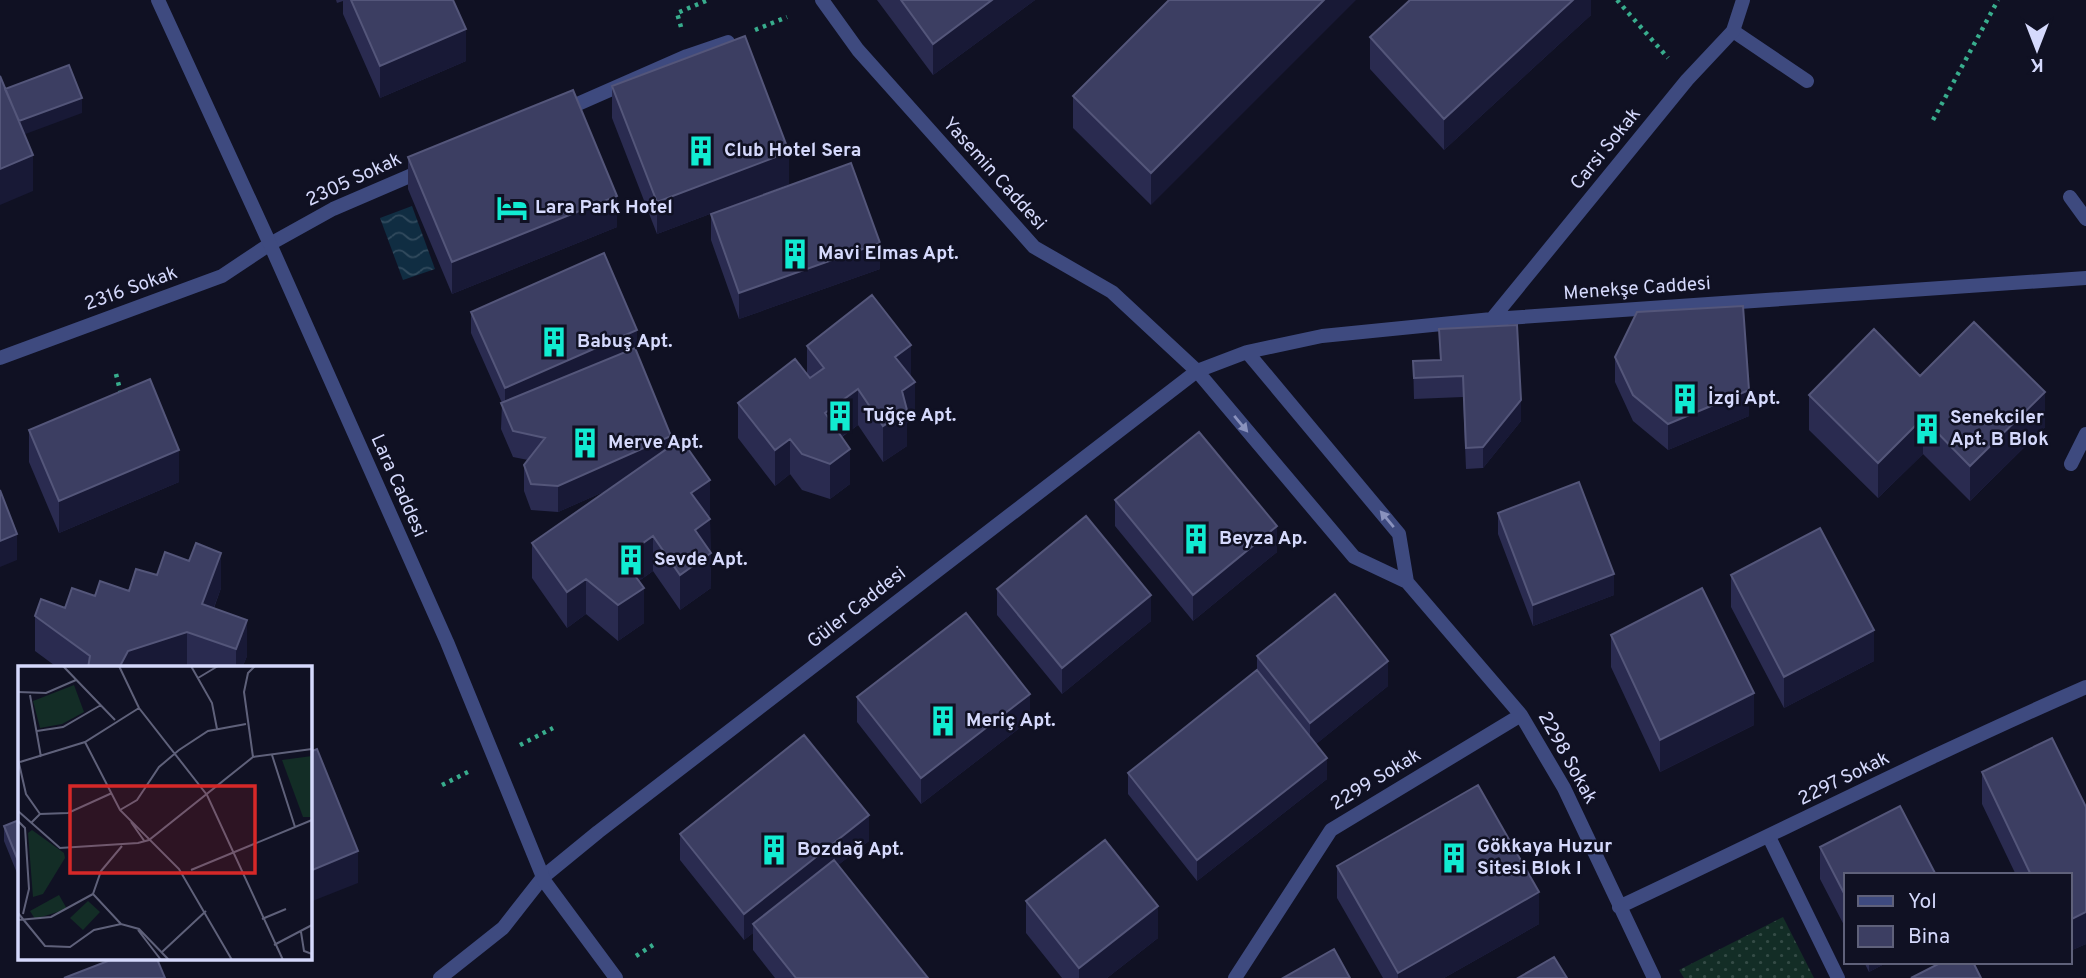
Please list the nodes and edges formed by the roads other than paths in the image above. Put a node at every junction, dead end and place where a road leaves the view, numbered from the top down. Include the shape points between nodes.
1 (158, 0) edge
2 (822, 0) edge
3 (1743, 0) edge
4 (1732, 31) junction
5 (728, 42) edge
6 (1807, 81) dead end
7 (548, 116) edge
8 (434, 165) edge
9 (2070, 197) dead end
10 (2086, 219) edge
11 (270, 244) junction
12 (2086, 278) edge
13 (1492, 318) junction
14 (1247, 352) junction
15 (0, 358) edge
16 (1197, 371) junction
17 (2086, 434) edge
18 (2071, 464) dead end
19 (1407, 582) junction
20 (2086, 687) edge
21 (1521, 715) junction
22 (1769, 837) junction
23 (543, 877) junction
24 (1619, 907) junction
25 (440, 978) edge
26 (616, 978) edge
27 (1235, 978) edge
28 (1654, 978) edge
29 (1838, 978) edge

1 - 11 street, Lara Caddesi
2 - 16 street, Yasemin Caddesi via 858,50 1034,247 1112,292
3 - 4 street, Carsi Sokak
4 - 6 street
4 - 13 street, Carsi Sokak
5 - 7 street
8 - 11 street, 2305 Sokak via 333,209
9 - 10 street
11 - 15 street, 2316 Sokak via 222,276
11 - 23 street, Lara Caddesi via 447,642
12 - 13 street, Menekşe Caddesi
13 - 14 street, Menekşe Caddesi via 1322,336
14 - 16 street, Menekşe Caddesi
19 -> 14 street via 1399,534
16 -> 19 street, 2298 Sokak via 1354,557
16 - 23 street, Güler Caddesi
17 - 18 street
19 - 21 street, 2298 Sokak
20 - 22 street, 2297 Sokak via 1966,739
21 - 24 street, 2298 Sokak via 1564,788
21 - 27 street, 2299 Sokak via 1331,830
22 - 24 street, 2297 Sokak
22 - 29 street
23 - 25 street, Güler Caddesi via 503,928
23 - 26 street, Lara Caddesi
24 - 28 street, 2298 Sokak

